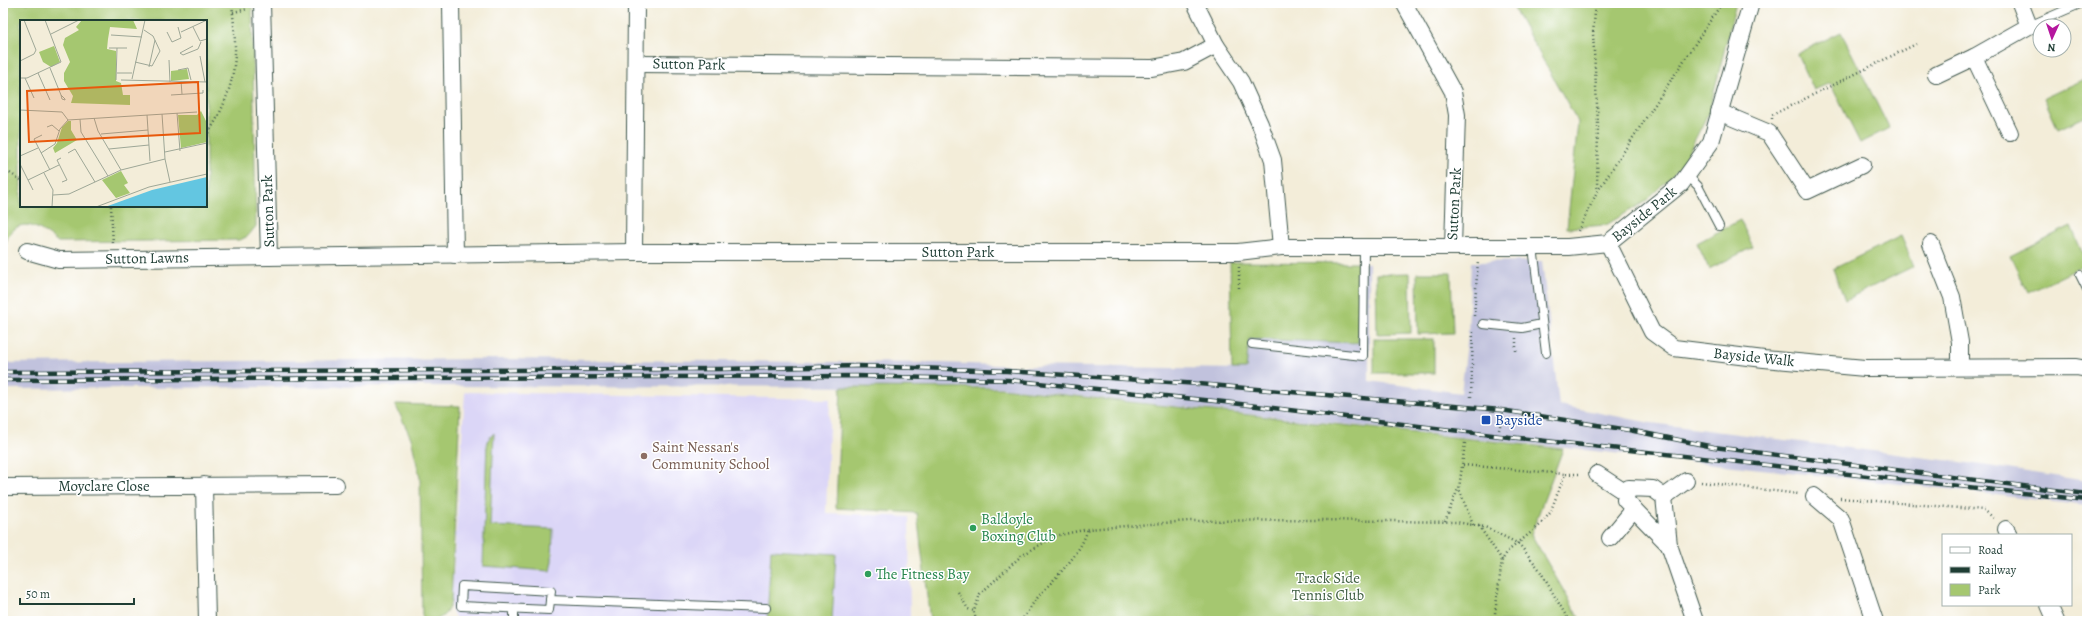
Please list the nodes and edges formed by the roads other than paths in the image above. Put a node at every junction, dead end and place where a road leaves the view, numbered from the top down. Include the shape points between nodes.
1 (262, 3) edge
2 (451, 3) edge
3 (636, 3) edge
4 (1195, 3) edge
5 (1404, 3) edge
6 (1751, 3) edge
7 (2020, 3) edge
8 (2082, 3) edge
9 (2029, 26) junction
10 (1216, 45) junction
11 (1974, 57) junction
12 (637, 64) junction
13 (1936, 75) dead end
14 (1719, 112) junction
15 (2010, 133) dead end
16 (1862, 165) dead end
17 (1687, 175) junction
18 (1719, 226) dead end
19 (1608, 243) junction
20 (1931, 244) dead end
21 (1364, 246) junction
22 (1282, 247) junction
23 (1453, 247) junction
24 (1533, 247) junction
25 (27, 251) dead end
26 (634, 252) junction
27 (455, 255) junction
28 (269, 257) junction
29 (2080, 275) dead end
30 (2087, 290) edge
31 (1482, 324) dead end
32 (1542, 324) junction
33 (1252, 344) dead end
34 (1546, 353) dead end
35 (1960, 366) junction
36 (2087, 369) edge
37 (1597, 474) road end
38 (1686, 481) dead end
39 (336, 485) dead end
40 (204, 486) junction
41 (3, 487) edge
42 (1626, 493) junction
43 (1814, 496) dead end
44 (1664, 497) junction
45 (1634, 509) junction
46 (1610, 538) dead end
47 (1668, 545) junction
48 (550, 600) junction
49 (2049, 606) edge
50 (766, 608) dead end
51 (514, 609) junction
52 (207, 621) edge
53 (514, 621) edge
54 (1695, 621) edge
55 (1875, 621) edge
56 (2056, 621) edge

1 - 28 street, Sutton Park
2 - 27 street
3 - 12 street, Sutton Park
4 - 10 street
5 - 23 street, Sutton Park via 1453,92 1457,116
6 - 14 street, Bayside Park
7 - 9 street
8 - 9 lane
9 - 11 street
10 - 12 street, Sutton Park via 1184,62 1152,68
10 - 22 street via 1241,82 1260,124 1272,160
11 - 13 street
11 - 15 street
12 - 26 street, Sutton Park
14 - 16 street via 1769,133 1807,191
14 - 17 street, Bayside Park via 1711,142
17 - 18 lane via 1698,186
17 - 19 street, Bayside Park via 1681,184
19 - 24 street, Bayside Park
19 - 35 street, Bayside Walk via 1652,332 1674,348 1865,368
20 - 35 street via 1952,297 1960,342
21 - 22 street, Sutton Park
21 - 23 street, Sutton Park
21 - 33 lane via 1363,356
22 - 26 street, Sutton Park via 1238,252
23 - 24 street, Bayside Park
24 - 32 lane
25 - 28 street, Sutton Lawns via 58,260
26 - 27 street, Sutton Park
27 - 28 street, Sutton Park
29 - 30 lane
31 - 32 lane via 1522,328
32 - 34 lane
35 - 36 street, Bayside Walk
37 - 42 street
38 - 44 street
39 - 40 street, Moyclare Close
40 - 41 street, Moyclare Close
40 - 52 street
42 - 44 street via 1629,488 1653,489
42 - 45 street via 1625,500
43 - 55 street via 1841,519
44 - 47 street
45 - 46 street
45 - 47 street
47 - 54 street
48 - 50 lane
48 - 51 lane via 549,610
48 - 51 lane via 551,591 462,586 461,606
49 - 56 street
51 - 53 lane

